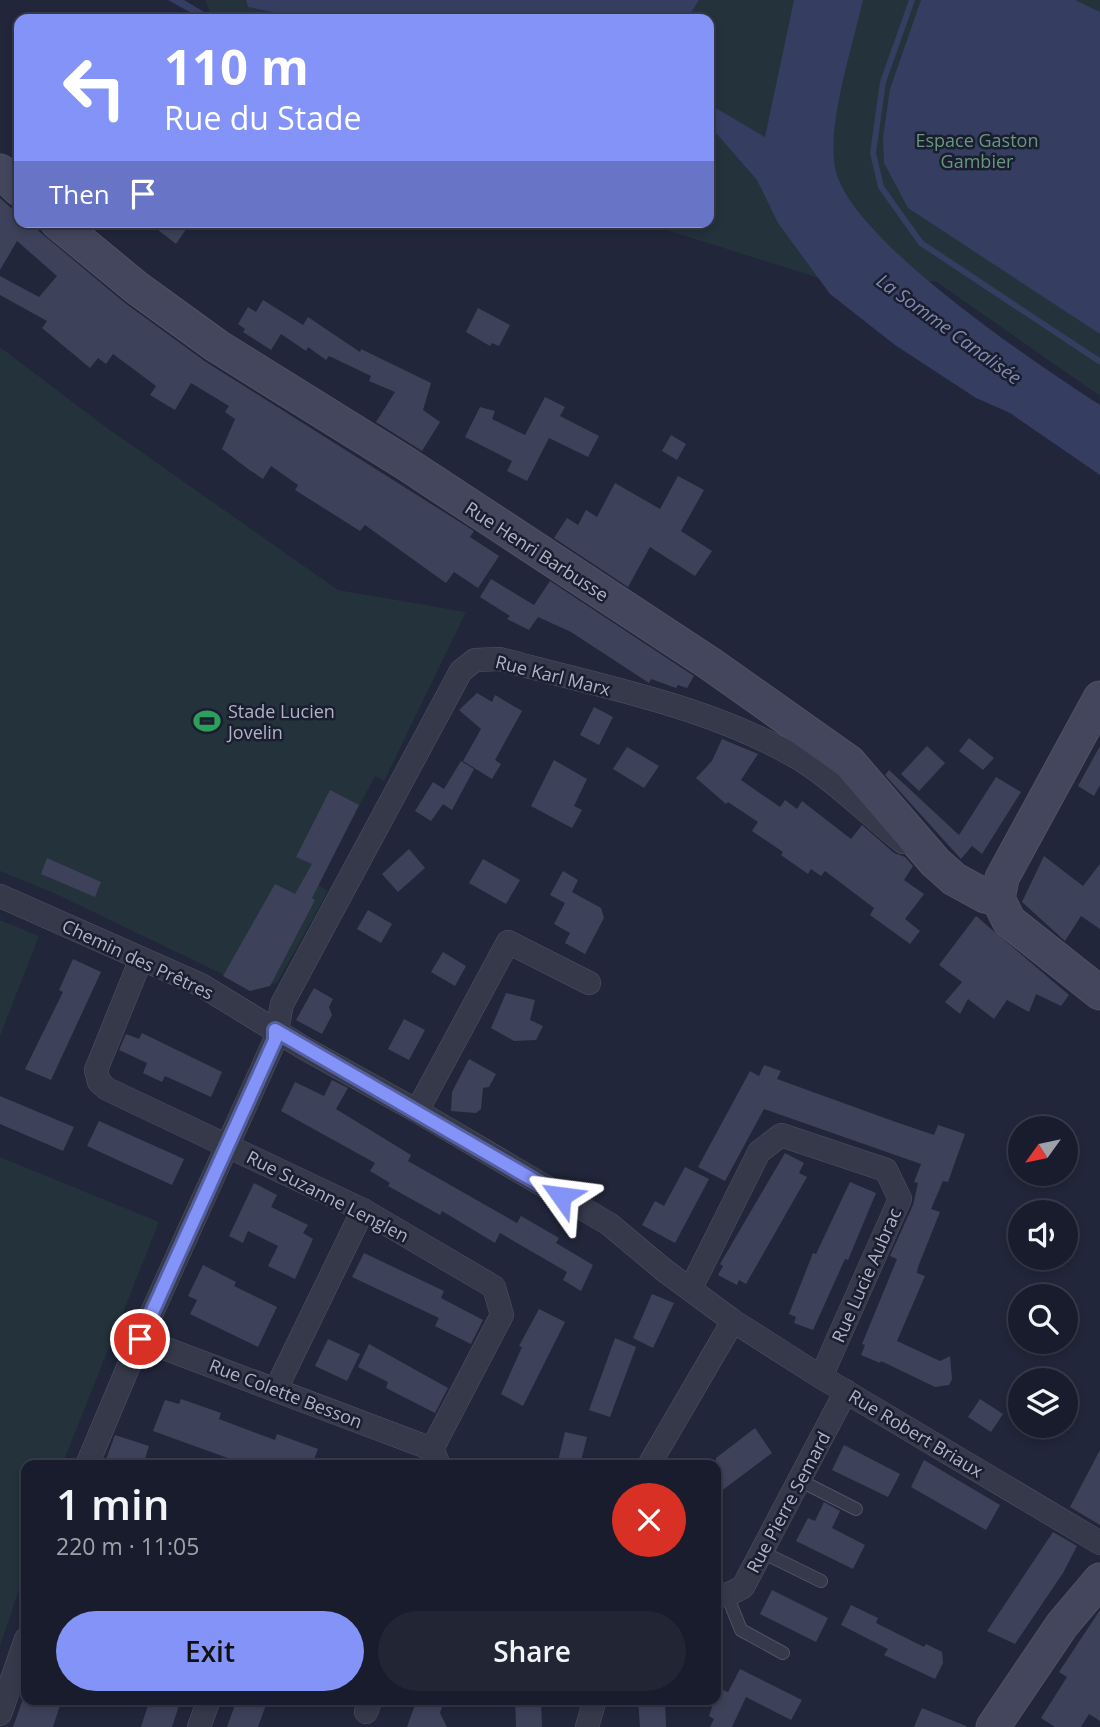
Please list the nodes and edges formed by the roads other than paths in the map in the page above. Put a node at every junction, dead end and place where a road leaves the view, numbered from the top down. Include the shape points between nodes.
1 (0, 171) edge
2 (14, 184) edge
3 (64, 228) edge
4 (1100, 698) edge
5 (923, 848) junction
6 (0, 896) edge
7 (998, 899) junction
8 (141, 959) junction
9 (589, 984) dead end
10 (1100, 993) edge
11 (275, 1030) junction
12 (417, 1111) junction
13 (229, 1146) junction
14 (363, 1210) junction
15 (691, 1288) junction
16 (733, 1321) junction
17 (140, 1339) junction
18 (821, 1377) junction
19 (276, 1389) junction
20 (846, 1391) junction
21 (436, 1457) edge
22 (89, 1460) edge
23 (652, 1460) edge
24 (799, 1480) junction
25 (856, 1509) dead end
26 (1100, 1543) edge
27 (762, 1552) junction
28 (1100, 1580) edge
29 (821, 1581) dead end
30 (721, 1594) edge
31 (21, 1653) edge
32 (783, 1653) dead end
33 (207, 1705) edge
34 (593, 1705) edge
35 (0, 1714) edge
36 (996, 1725) edge
37 (199, 1727) edge
38 (587, 1727) edge

1 - 2 street
3 - 5 street, Rue Henri Barbusse via 217,346 709,663 849,762
4 - 7 street via 1002,878
5 - 7 street, Rue Henri Barbusse via 954,879
5 - 11 street, Rue Karl Marx via 917,851 908,846 805,763 755,735 691,711 500,659 475,660 461,671 282,1004
6 - 8 street, Chemin des Prêtres
7 - 10 street via 1009,921
8 - 11 street, Chemin des Prêtres via 201,985
8 - 13 street, Rue Suzanne Lenglen via 96,1070 99,1082
9 - 12 street via 508,942
11 - 12 street, Chemin des Prêtres
11 - 13 street, Rue Karl Marx via 275,1040
12 - 15 street, Chemin des Prêtres via 609,1224
13 - 14 street, Rue Suzanne Lenglen
13 - 17 street, Rue Karl Marx
14 - 19 street
14 - 21 street, Rue Suzanne Lenglen via 475,1273 494,1287 499,1300 502,1315
15 - 16 street, Chemin des Prêtres
15 - 18 street, Rue Lucie Aubrac via 759,1152 781,1135 886,1170 900,1199
16 - 18 street, Rue Robert Briaux
16 - 23 street
17 - 19 street, Rue Colette Besson
17 - 22 street, Rue Karl Marx
18 - 20 street, Rue Robert Briaux
19 - 21 street, Rue Colette Besson
20 - 24 street, Rue Pierre Semard
20 - 26 street, Rue Robert Briaux
24 - 25 lane
24 - 27 street, Rue Pierre Semard
27 - 29 lane
27 - 30 street, Rue Pierre Semard via 743,1587
28 - 36 street via 1062,1625
30 - 32 lane via 741,1630
31 - 35 street
33 - 37 street
34 - 38 street

